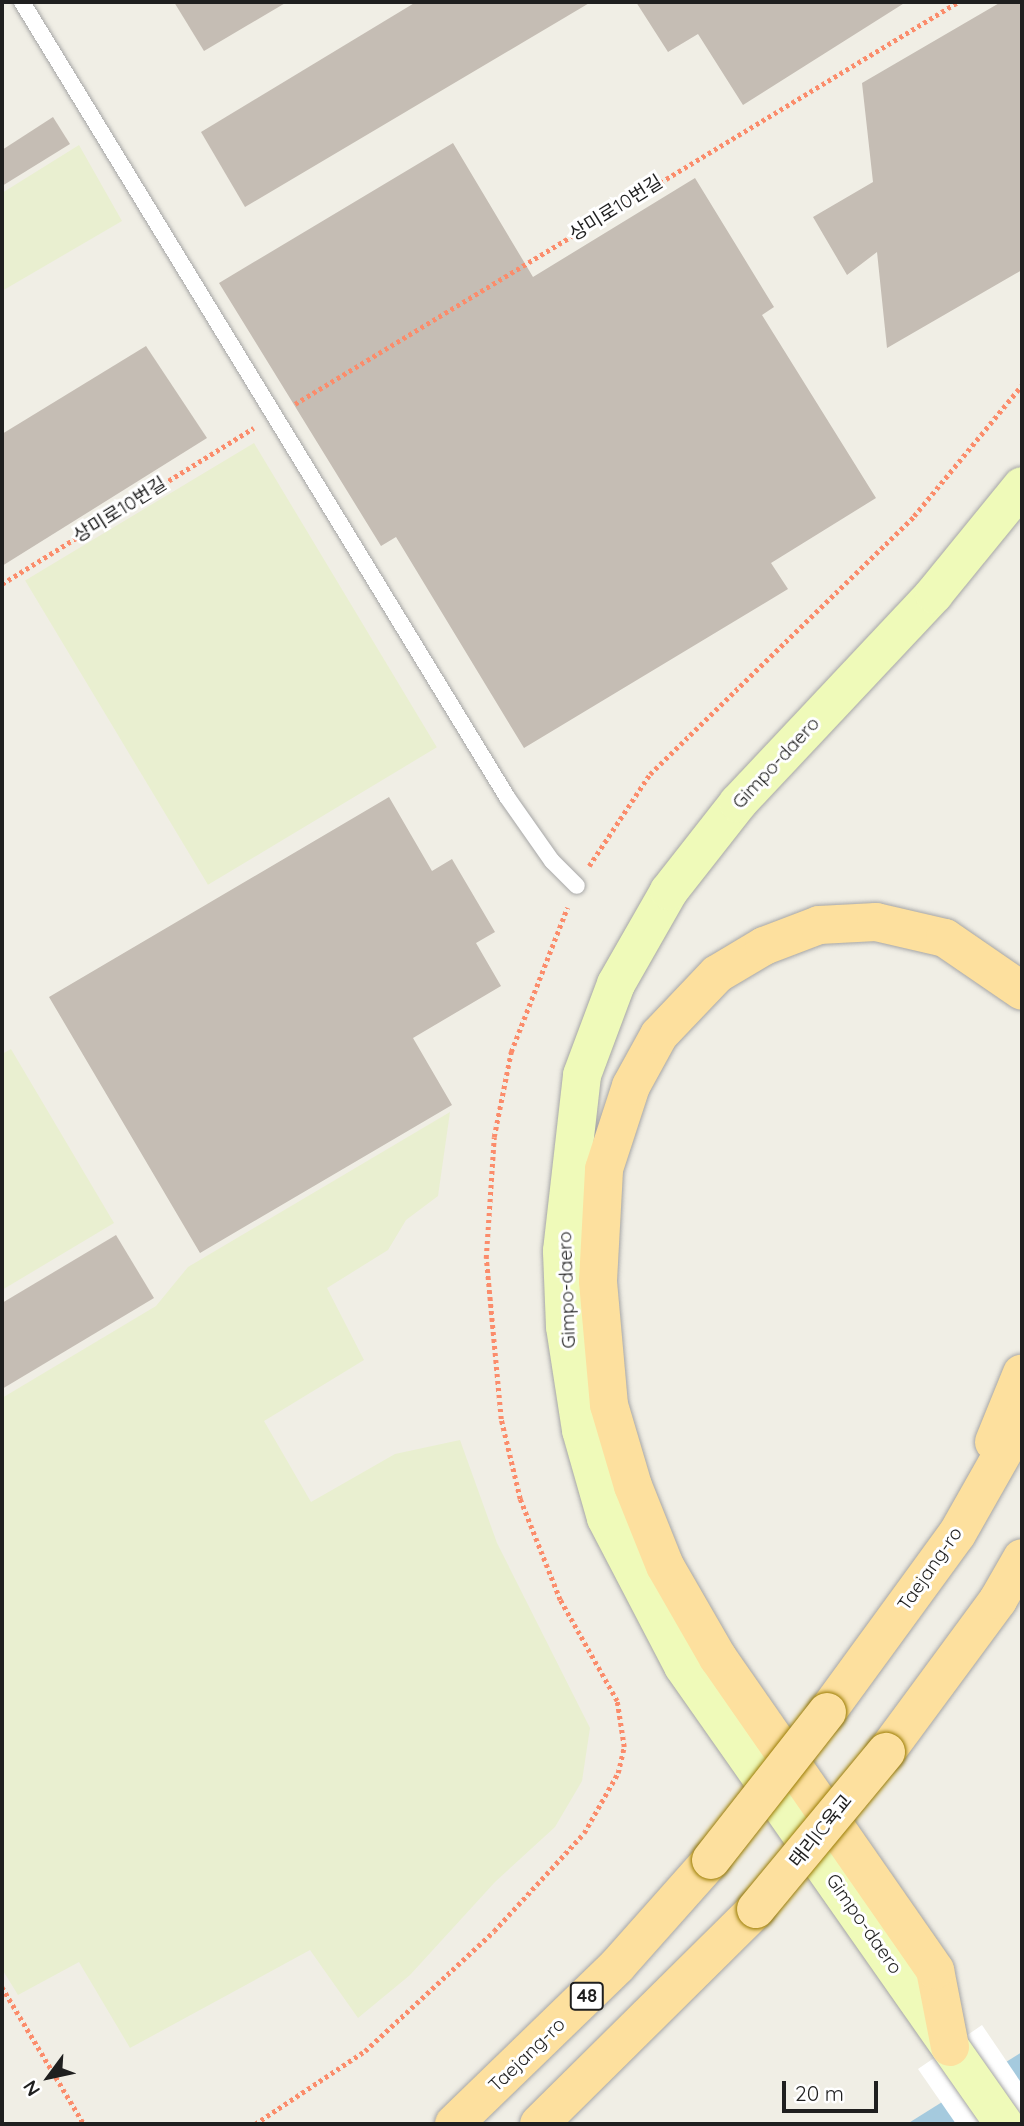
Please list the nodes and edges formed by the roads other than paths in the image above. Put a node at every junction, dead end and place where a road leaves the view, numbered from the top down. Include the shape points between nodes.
1 (22, 2) edge
2 (1022, 486) edge
3 (578, 886) dead end
4 (1022, 991) edge
5 (1022, 1373) edge
6 (1022, 1419) edge
7 (957, 1534) junction
8 (1022, 1558) edge
9 (950, 2047) junction
10 (454, 2124) edge
11 (540, 2124) edge
12 (1004, 2124) edge

1 - 3 lane via 507,797 545,852
2 - 9 main road, Gimpo-daero via 934,594 738,803 669,891 615,984 582,1074 562,1251 565,1327 579,1417 606,1518 683,1666
4 - 9 main road via 945,938 876,922 820,925 764,946 717,974 659,1035 631,1086 604,1169 599,1295 609,1405 633,1486 665,1566 718,1658 934,1970
5 - 7 main road
6 - 7 main road, Taejang-ro / 48
7 - 10 main road, Taejang-ro / 48, bridge via 711,1860 617,1966
8 - 11 main road, 태리IC육교, bridge via 998,1600 886,1752 757,1909
9 - 12 main road, Gimpo-daero

